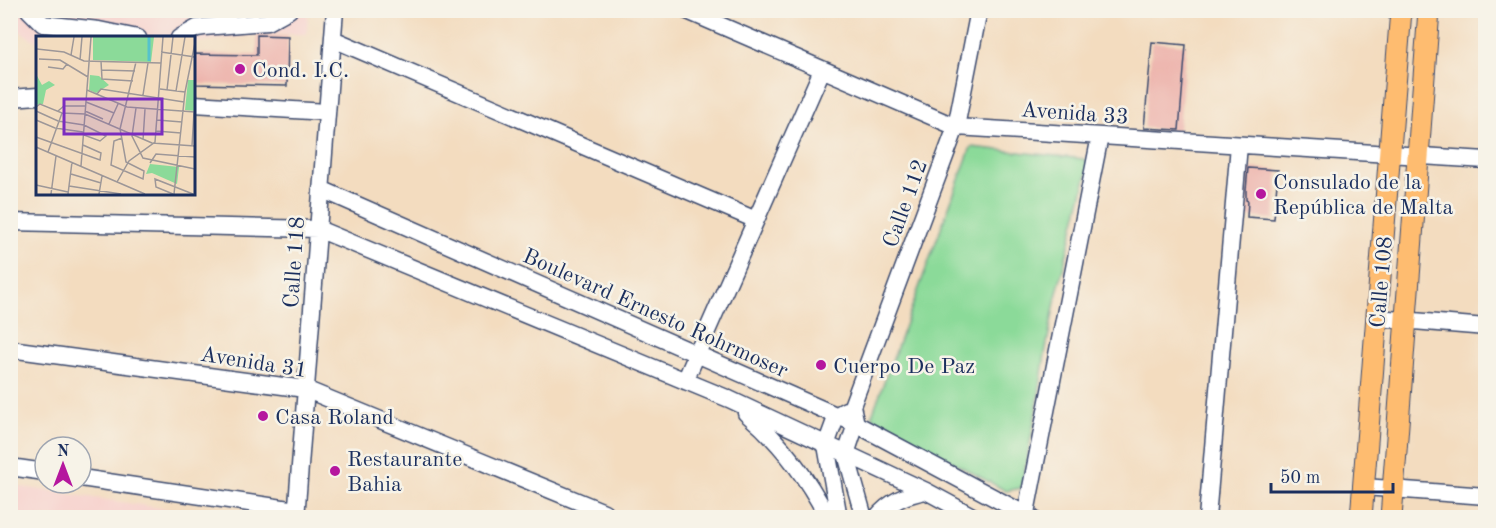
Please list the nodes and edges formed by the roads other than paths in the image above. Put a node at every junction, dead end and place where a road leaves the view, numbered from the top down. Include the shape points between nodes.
1 (29, 10) edge
2 (289, 10) edge
3 (335, 10) edge
4 (685, 10) edge
5 (979, 10) edge
6 (1401, 10) edge
7 (1429, 10) edge
8 (128, 36) edge
9 (183, 36) edge
10 (333, 39) junction
11 (822, 70) junction
12 (36, 96) edge
13 (10, 98) edge
14 (195, 104) edge
15 (327, 112) junction
16 (956, 127) junction
17 (1100, 136) junction
18 (1239, 145) junction
19 (1390, 154) junction
20 (1418, 156) junction
21 (1485, 160) edge
22 (321, 189) junction
23 (756, 220) junction
24 (10, 222) edge
25 (318, 229) junction
26 (1377, 318) junction
27 (1405, 321) junction
28 (1485, 327) edge
29 (10, 349) edge
30 (697, 355) junction
31 (685, 381) junction
32 (305, 389) junction
33 (729, 399) junction
34 (852, 406) junction
35 (837, 415) junction
36 (856, 424) junction
37 (826, 445) junction
38 (846, 454) junction
39 (10, 467) edge
40 (33, 470) edge
41 (93, 479) edge
42 (1364, 487) junction
43 (1393, 489) junction
44 (926, 491) junction
45 (1485, 496) edge
46 (296, 514) edge
47 (1027, 516) edge
48 (610, 518) edge
49 (828, 518) edge
50 (839, 518) edge
51 (864, 518) edge
52 (876, 518) edge
53 (976, 518) edge
54 (1207, 518) edge
55 (1361, 518) edge
56 (1391, 518) edge

1 - 8 street via 43,24
2 - 9 street via 267,22 197,28
3 - 10 street, Calle 118
4 - 11 street, Avenida 33
5 - 16 street, Calle 112
6 - 19 main road, Calle 108
7 - 20 main road, Calle 108
10 - 15 street, Calle 118
10 - 23 street
11 - 16 street, Avenida 33
11 - 23 street
12 - 13 street
14 - 15 street
15 - 22 street, Calle 118
16 - 17 street, Avenida 33
16 - 34 street, Calle 112
17 - 18 street, Avenida 33
17 - 47 street
18 - 19 street, Avenida 33
18 - 54 street
19 - 20 street, Avenida 33
19 - 26 main road, Calle 108
20 - 21 street, Avenida 33
20 - 27 main road, Calle 108
22 - 25 street, Calle 118
22 - 30 street, Boulevard Ernesto Rohrmoser
23 - 30 street
24 - 25 street
25 - 31 street
25 - 32 street, Calle 118
26 - 27 street
26 - 42 main road, Calle 108
27 - 28 street
27 - 43 main road, Calle 108
29 - 32 street, Avenida 31
30 - 31 street
30 - 35 street, Boulevard Ernesto Rohrmoser
31 - 33 street
32 - 46 street, Calle 118
32 - 48 street, Avenida 31 via 604,512
33 - 37 street
33 - 49 street via 789,455
34 - 35 street
34 - 36 street
35 - 36 street, Boulevard Ernesto Rohrmoser
35 - 37 street
36 - 38 street
36 - 47 street, Boulevard Ernesto Rohrmoser
37 - 38 street
37 - 50 street
38 - 44 street
38 - 51 street
39 - 40 street
41 - 46 street
42 - 43 street
42 - 55 main road, Calle 108
43 - 45 street
43 - 56 main road, Calle 108
44 - 52 street via 907,494
44 - 53 street

